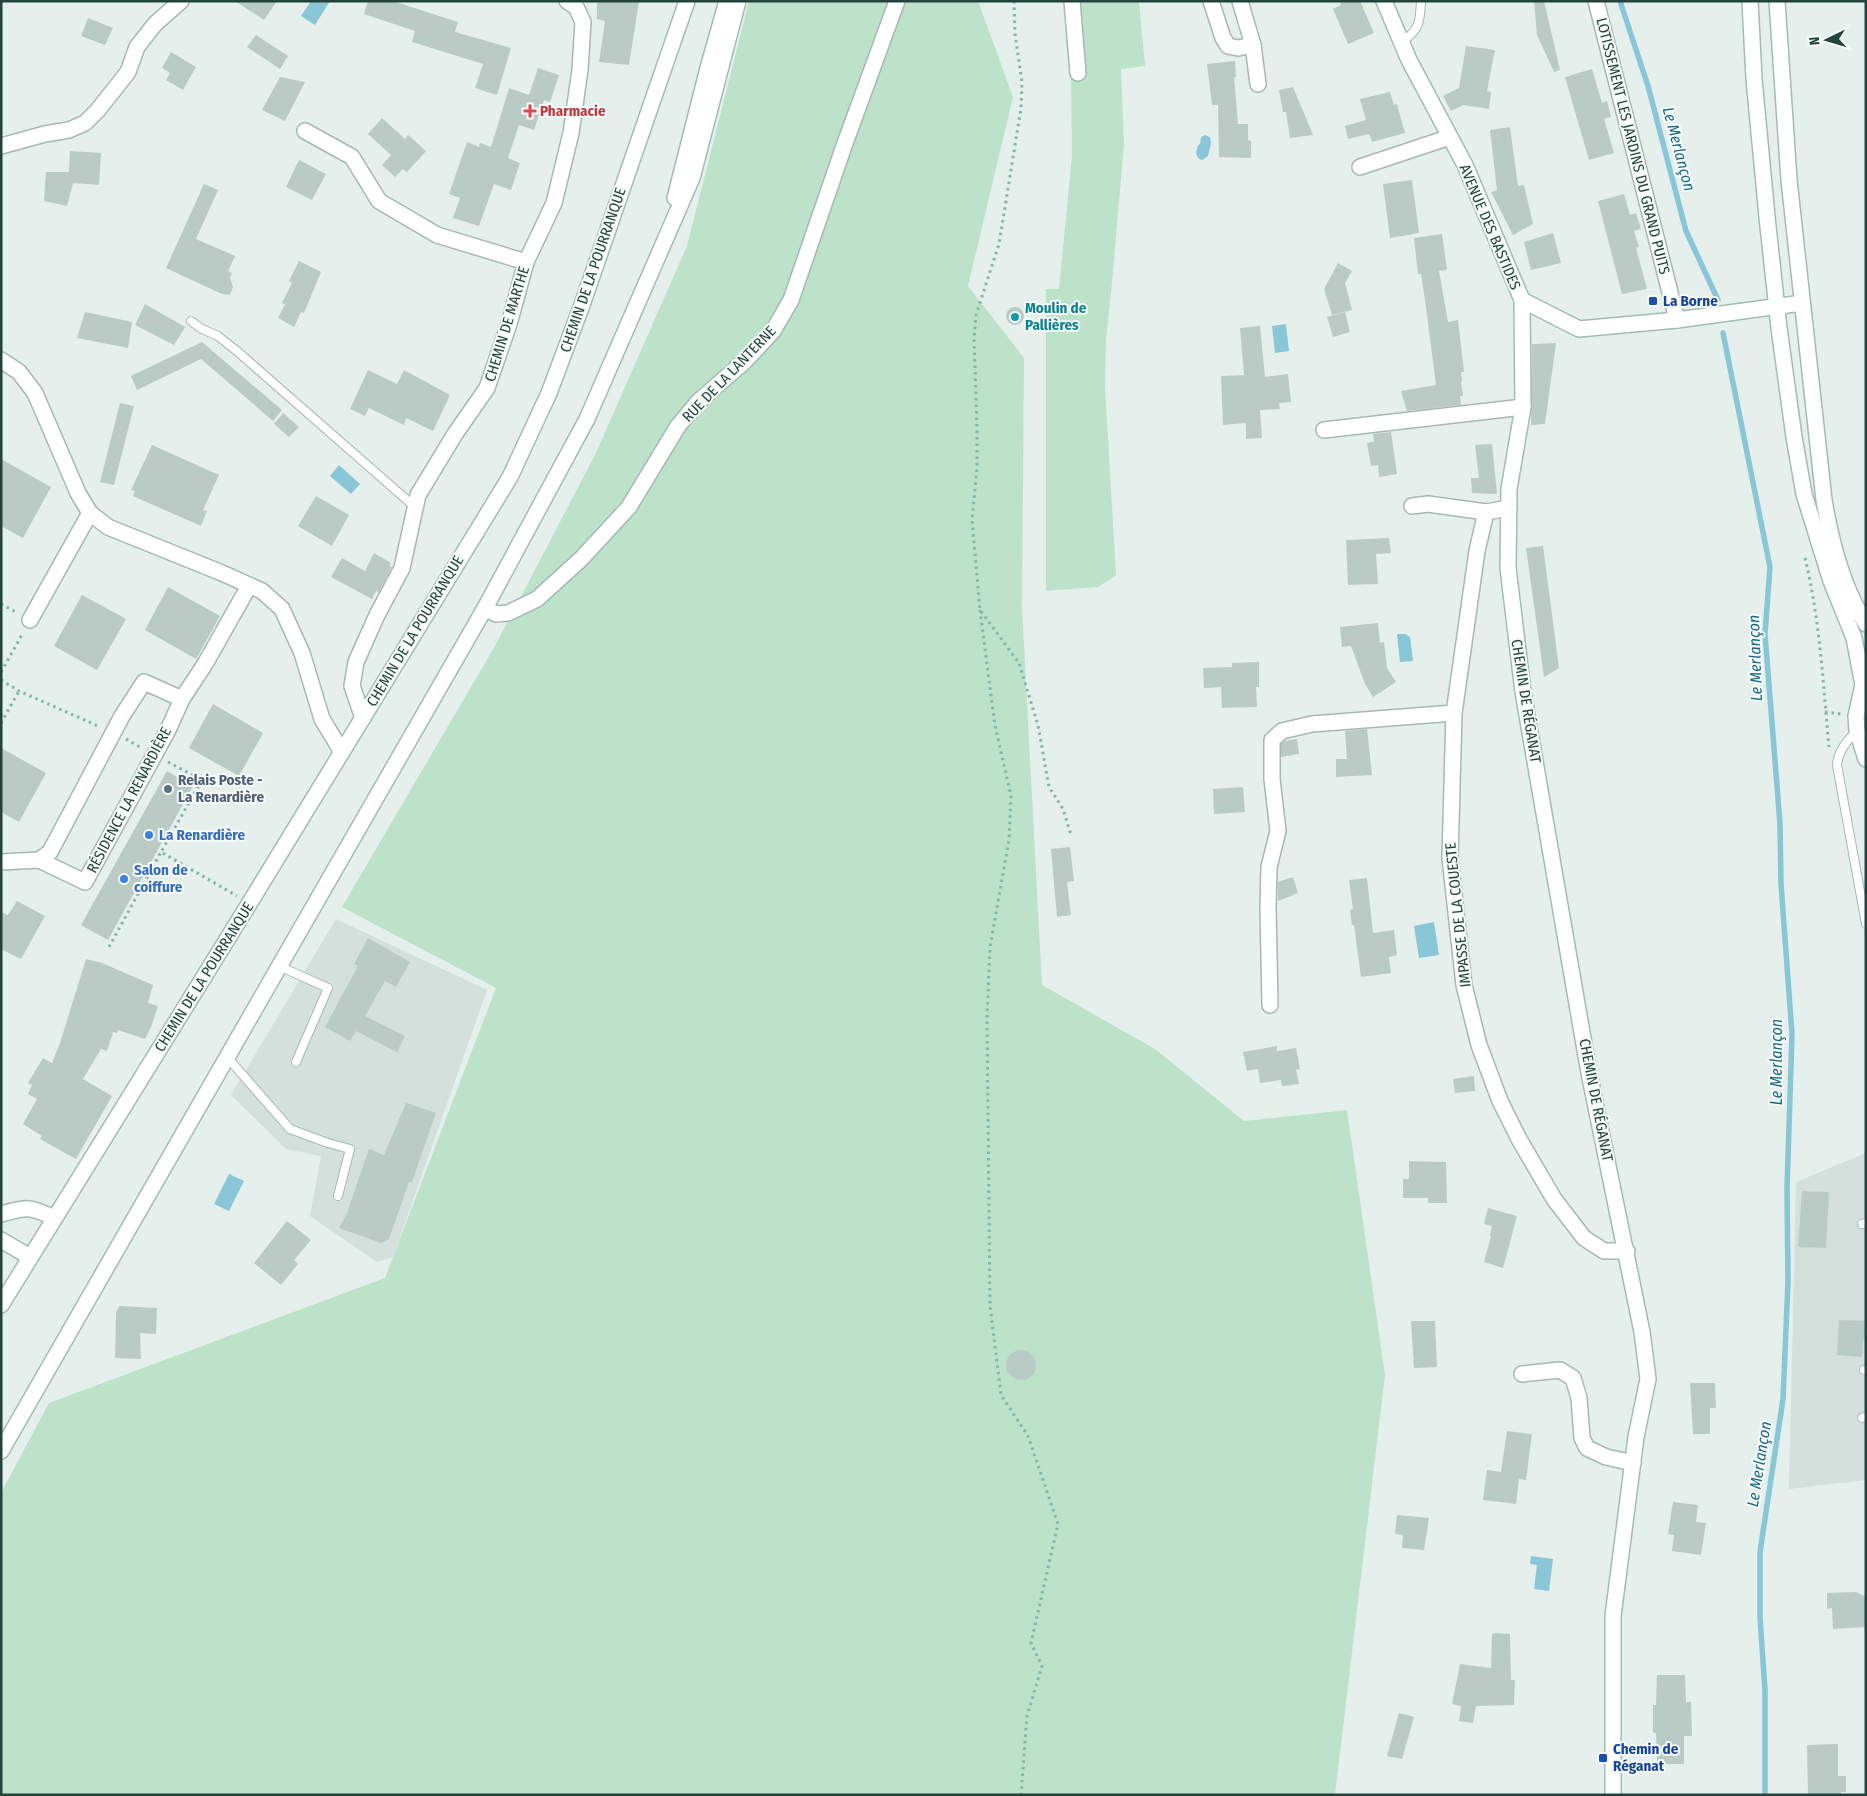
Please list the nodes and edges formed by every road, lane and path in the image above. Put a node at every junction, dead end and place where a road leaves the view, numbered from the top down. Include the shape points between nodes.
1 (180, 1) edge
2 (567, 1) edge
3 (687, 1) edge
4 (727, 1) edge
5 (738, 1) edge
6 (897, 1) edge
7 (1014, 1) edge
8 (1072, 1) edge
9 (1212, 1) edge
10 (1240, 1) edge
11 (1384, 1) edge
12 (1421, 1) edge
13 (1596, 1) edge
14 (1750, 1) edge
15 (1777, 1) edge
16 (1402, 42) junction
17 (1252, 45) junction
18 (1078, 72) dead end
19 (1258, 84) dead end
20 (305, 131) dead end
21 (1450, 138) junction
22 (1, 146) edge
23 (1360, 166) dead end
24 (663, 245) junction
25 (526, 262) junction
26 (1522, 300) junction
27 (1802, 302) junction
28 (1777, 307) junction
29 (1678, 320) junction
30 (191, 321) dead end
31 (1, 360) edge
32 (1524, 406) junction
33 (1324, 430) dead end
34 (1412, 506) dead end
35 (415, 507) junction
36 (1509, 508) junction
37 (1486, 512) junction
38 (90, 514) junction
39 (249, 586) junction
40 (485, 608) junction
41 (980, 610) junction
42 (30, 620) joint
43 (1866, 624) edge
44 (1, 672) edge
45 (1, 680) edge
46 (182, 699) junction
47 (1863, 699) edge
48 (1454, 713) junction
49 (363, 718) junction
50 (1, 723) edge
51 (1857, 730) junction
52 (1865, 751) edge
53 (342, 752) junction
54 (1071, 835) dead end
55 (162, 852) dead end
56 (39, 860) junction
57 (1, 862) edge
58 (1866, 924) edge
59 (109, 947) dead end
60 (279, 966) junction
61 (1270, 1005) dead end
62 (227, 1057) junction
63 (296, 1062) dead end
64 (338, 1196) dead end
65 (1, 1214) edge
66 (54, 1218) junction
67 (1, 1240) edge
68 (1627, 1251) junction
69 (30, 1257) junction
70 (1, 1305) edge
71 (1522, 1374) dead end
72 (1, 1451) edge
73 (1633, 1463) junction
74 (1021, 1795) edge
75 (1613, 1795) edge

1 - 22 street via 155,24 137,47 128,72 85,123 69,130
2 - 25 street, CHEMIN DE MARTHE via 576,7 583,22 571,133 554,203
3 - 49 street, CHEMIN DE LA POURRANQUE via 549,393 510,476
4 - 24 street
5 - 24 street via 692,178
6 - 40 street, RUE DE LA LANTERNE via 791,300 773,331 698,402 678,426 629,507 581,559 537,599 508,614 496,614
7 - 41 path via 1022,82 1021,108 998,244 976,314 974,339 978,428 972,520
8 - 18 street
9 - 17 street via 1228,46
10 - 17 street
11 - 16 street, AVENUE DES BASTIDES
12 - 16 lane via 1420,20 1413,34
13 - 29 street, LOTISSEMENT LES JARDINS DU GRAND PUITS
14 - 28 street via 1754,79
15 - 27 street via 1789,180
16 - 21 street, AVENUE DES BASTIDES
17 - 19 street
20 - 25 street via 352,157 379,201 437,235
21 - 23 street
21 - 26 street, AVENUE DES BASTIDES via 1465,165
24 - 40 street via 587,419
25 - 35 street, CHEMIN DE MARTHE via 487,388 418,495
26 - 29 street, AVENUE DES BASTIDES via 1579,329
26 - 32 street, CHEMIN DE RÉGANAT
27 - 28 street, AVENUE DES BASTIDES
27 - 43 street via 1831,539 1842,573
28 - 29 street, AVENUE DES BASTIDES
28 - 47 street via 1804,494 1831,581 1854,638
30 - 35 lane via 238,352
31 - 38 street via 19,372 35,393
32 - 33 street
32 - 36 street, CHEMIN DE RÉGANAT via 1509,489
34 - 37 street via 1428,504
35 - 49 street, CHEMIN DE MARTHE via 402,568 356,662 352,686
36 - 37 street
36 - 68 street, CHEMIN DE RÉGANAT via 1508,568 1523,692 1589,1073
37 - 48 street, IMPASSE DE LA COUESTE via 1477,551
38 - 39 street via 108,527
38 - 42 street
39 - 46 street, RÉSIDENCE LA RENARDIÈRE
39 - 53 street via 262,591 282,609 302,653 322,720
40 - 60 street
41 - 54 path via 1019,663 1038,725 1049,787 1063,809
41 - 74 path via 995,726 1010,796 1010,840 990,947 987,1018 990,1306 1001,1395 1028,1436 1058,1524 1030,1643 1042,1666 1027,1716
42 - 44 path
45 - 50 path via 19,691
46 - 56 street via 144,682 122,716 50,852
46 - 56 street, RÉSIDENCE LA RENARDIÈRE via 85,882
47 - 51 street via 1856,716
48 - 61 street via 1312,724 1282,730 1272,740 1272,779 1278,831 1269,868
48 - 68 street, IMPASSE DE LA COUESTE via 1450,858 1464,985 1479,1045 1500,1101 1554,1199 1584,1238 1604,1251
49 - 53 street, CHEMIN DE LA POURRANQUE
51 - 52 street
51 - 58 lane via 1846,740 1837,765
53 - 66 street, CHEMIN DE LA POURRANQUE
55 - 59 path
56 - 57 street, RÉSIDENCE LA RENARDIÈRE
60 - 62 street
60 - 63 lane via 328,988
62 - 64 lane via 290,1129 350,1149
62 - 72 street
65 - 66 street via 35,1208
66 - 69 street, CHEMIN DE LA POURRANQUE
67 - 69 street
68 - 73 street, CHEMIN DE RÉGANAT via 1648,1379
69 - 70 street
71 - 73 street via 1560,1370 1572,1378 1579,1398 1582,1438 1587,1448 1606,1457
73 - 75 street, CHEMIN DE RÉGANAT via 1613,1616

